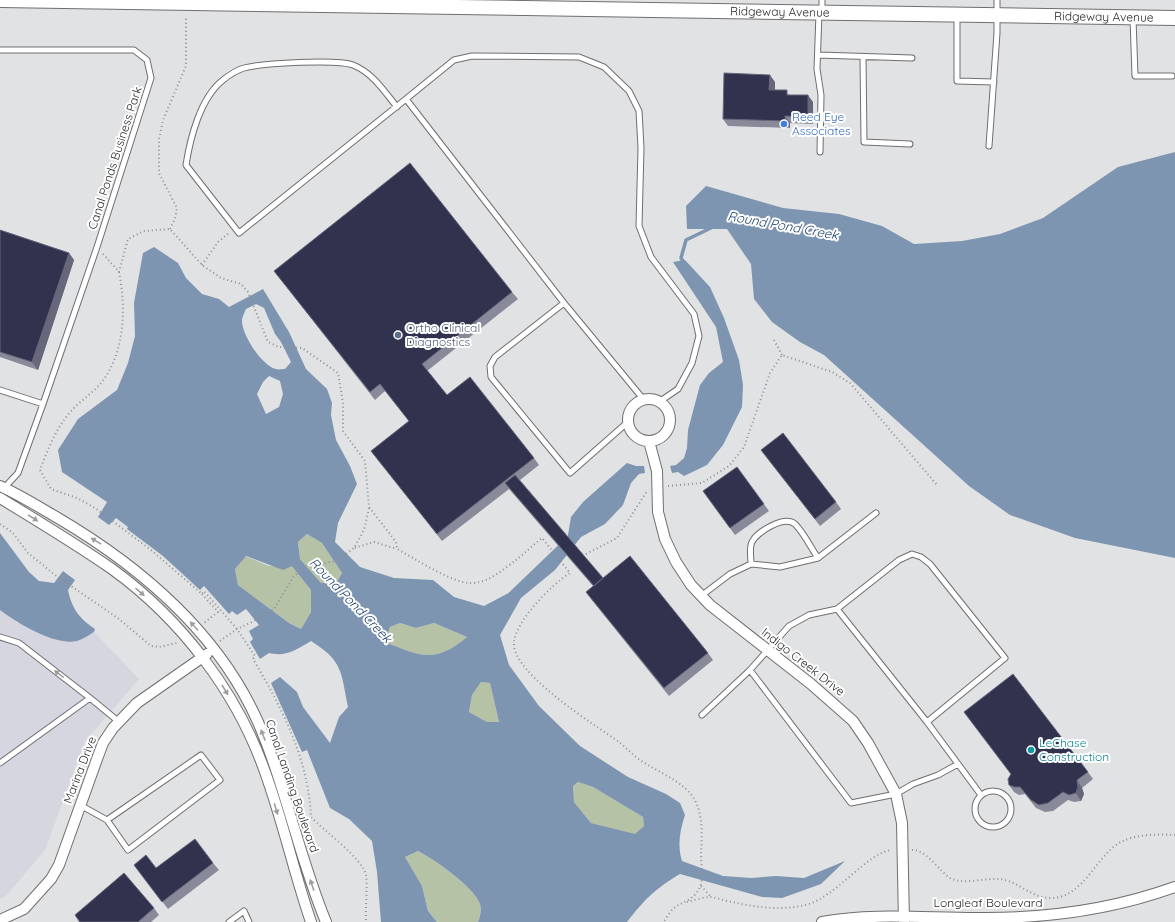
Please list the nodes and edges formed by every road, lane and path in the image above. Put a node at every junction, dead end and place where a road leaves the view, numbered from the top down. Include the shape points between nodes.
1 (0, 0) edge
2 (997, 0) edge
3 (188, 1) edge
4 (468, 3) edge
5 (821, 8) edge
6 (956, 14) junction
7 (996, 15) junction
8 (1134, 17) junction
9 (1175, 18) edge
10 (0, 50) edge
11 (818, 55) junction
12 (863, 57) junction
13 (912, 58) dead end
14 (1172, 76) dead end
15 (994, 82) junction
16 (406, 99) junction
17 (397, 107) junction
18 (910, 144) dead end
19 (989, 146) dead end
20 (820, 152) dead end
21 (170, 229) junction
22 (239, 233) junction
23 (97, 247) junction
24 (202, 265) junction
25 (119, 272) junction
26 (564, 303) junction
27 (774, 340) dead end
28 (782, 355) junction
29 (0, 390) edge
30 (644, 400) junction
31 (659, 402) junction
32 (43, 404) junction
33 (629, 421) junction
34 (649, 441) junction
35 (937, 485) dead end
36 (658, 486) junction
37 (1, 489) edge
38 (0, 498) edge
39 (369, 507) junction
40 (876, 513) dead end
41 (0, 524) edge
42 (354, 548) junction
43 (397, 549) junction
44 (586, 554) dead end
45 (818, 558) junction
46 (751, 564) junction
47 (202, 594) junction
48 (701, 596) junction
49 (837, 609) junction
50 (204, 624) dead end
51 (237, 629) junction
52 (231, 633) dead end
53 (0, 637) edge
54 (180, 642) dead end
55 (213, 650) junction
56 (767, 650) junction
57 (202, 658) junction
58 (750, 670) junction
59 (90, 698) junction
60 (702, 715) dead end
61 (118, 721) junction
62 (927, 722) junction
63 (0, 763) edge
64 (958, 764) junction
65 (896, 794) junction
66 (981, 794) junction
67 (80, 805) junction
68 (107, 820) junction
69 (1175, 835) edge
70 (903, 850) junction
71 (701, 886) junction
72 (1175, 887) edge
73 (711, 897) junction
74 (686, 902) junction
75 (904, 919) edge
76 (0, 920) edge
77 (229, 922) edge
78 (249, 922) edge
79 (312, 922) edge
80 (326, 922) edge
81 (366, 922) edge
82 (663, 922) edge
83 (822, 922) edge

1 - 3 main road, Ridgeway Avenue
2 - 7 lane
3 - 4 main road, Ridgeway Avenue
3 - 21 path via 186,66 166,113 159,139 158,173 176,208 175,219
4 - 5 main road, Ridgeway Avenue
5 - 6 main road, Ridgeway Avenue
5 - 11 lane
6 - 7 main road, Ridgeway Avenue
6 - 15 lane via 957,81
7 - 8 main road, Ridgeway Avenue
7 - 15 lane
8 - 9 main road, Ridgeway Avenue
8 - 14 lane via 1135,76
10 - 23 lane, Canal Ponds Business Park via 134,50 147,60 151,78
11 - 12 lane
11 - 20 lane via 817,69 821,94
12 - 13 lane
12 - 18 lane via 864,142
15 - 19 lane
16 - 17 lane
16 - 26 lane
16 - 31 lane via 454,60 472,56 579,57 604,67 629,91 639,111 639,226 651,257 694,314 699,336 692,363 678,388
17 - 22 lane
17 - 22 lane via 370,74 352,65 270,63 242,68 222,81 204,104 190,139 186,165
21 - 24 path
21 - 25 path via 144,231 128,239
22 - 24 path via 229,233 218,242
23 - 25 path
23 - 32 lane, Canal Ponds Business Park
24 - 39 path via 221,278 241,284 248,292 268,342 279,347 302,348 338,373 343,403 343,431 365,461
25 - 47 path via 123,307 122,332 114,359 104,379 71,411 56,431 40,470 51,489 77,498 95,508 161,558
26 - 30 lane
26 - 33 lane via 495,357 490,366 491,377 570,473
27 - 28 path
28 - 35 path via 832,372 850,383
28 - 36 path via 770,373 744,447 729,466 702,483
29 - 32 lane
30 - 31 street
30 - 33 street via 632,409
31 - 34 street via 669,412 670,424 662,437
32 - 37 lane, Canal Ponds Business Park via 18,473
33 - 34 street via 634,434
34 - 36 street, Indigo Creek Drive via 657,470
36 - 44 path via 647,489 617,538
36 - 48 street, Indigo Creek Drive via 658,512 665,539 676,562
55 -> 37 street, Canal Landing Boulevard via 178,607 126,562 64,522
38 -> 57 street, Canal Landing Boulevard via 113,570 166,616
39 - 42 path via 364,530
39 - 43 path via 396,542
40 - 45 lane
41 - 54 path via 12,533 28,553 55,575 119,619 151,646 159,647
42 - 43 path via 374,542
42 - 51 path via 336,561 306,566 294,576 274,609
43 - 71 path via 450,577 470,583 486,580 500,572 542,538 570,573 555,582 524,618 514,643 519,661 535,680 577,713 643,762 676,781 690,794 700,810
45 - 46 lane via 780,567
45 - 46 lane via 794,523 786,520 776,522 752,541
46 - 48 lane via 730,574
47 - 50 path via 218,612
47 - 51 path via 204,592
48 - 56 street, Indigo Creek Drive
49 - 56 lane via 809,615 789,626
49 - 62 lane
49 - 62 lane via 899,560 912,554 930,564 1004,658
51 - 52 path
51 - 81 path via 255,656 253,660 273,693 290,730 305,769 310,792 311,818 346,847 366,874
59 -> 53 lane via 19,643
55 - 57 street, Marina Drive
80 -> 55 street, Canal Landing Boulevard via 258,722 239,685
56 - 58 lane
56 - 65 street, Indigo Creek Drive via 829,698 853,721
57 - 61 street, Marina Drive via 137,703
57 -> 79 street, Canal Landing Boulevard via 234,706 265,771 297,882
58 - 60 lane
58 - 65 lane via 851,803
59 - 61 lane
59 - 63 lane
61 - 67 street, Marina Drive via 103,743
62 - 64 lane
64 - 65 lane via 938,776 913,784
64 - 66 lane
65 - 70 street, Indigo Creek Drive via 902,823
66 - 66 lane via 974,806 979,821 995,827 1008,820 1012,811 1007,797 996,790
67 - 68 lane
67 - 76 street, Marina Drive via 63,854 51,878 24,909
68 - 68 lane via 128,850 220,780 200,755
69 - 70 path via 1158,834 1121,841 1076,888 1064,895 1049,898 1026,891 1010,881 967,881 951,878 915,850
70 - 73 path via 886,851 868,862 828,895 806,905 787,908 757,907
70 - 75 street, Indigo Creek Drive
71 - 73 path
71 - 74 path via 696,895
72 - 75 street, Longleaf Boulevard via 1115,905 1046,916
73 - 74 path
74 - 82 path via 674,908
75 - 83 street, Longleaf Boulevard via 849,918
77 - 78 lane via 244,910

